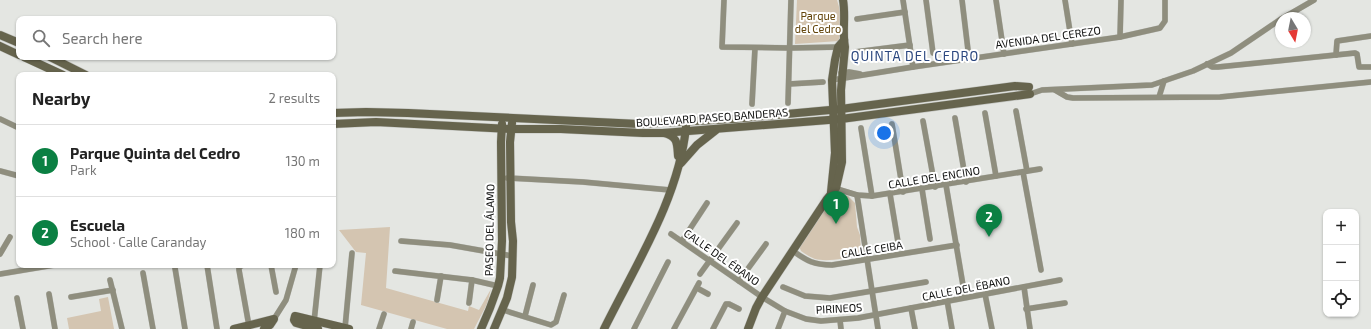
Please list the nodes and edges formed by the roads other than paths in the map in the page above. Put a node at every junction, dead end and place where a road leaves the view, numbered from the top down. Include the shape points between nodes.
1 (724, 0) edge
2 (791, 0) edge
3 (843, 0) edge
4 (903, 0) edge
5 (926, 0) edge
6 (962, 0) edge
7 (996, 0) edge
8 (1065, 0) edge
9 (1121, 0) edge
10 (1166, 0) edge
11 (1314, 0) edge
12 (905, 12) junction
13 (1294, 12) edge
14 (857, 19) dead end
15 (1275, 24) edge
16 (0, 35) edge
17 (1371, 36) edge
18 (1120, 37) junction
19 (16, 42) edge
20 (843, 44) junction
21 (1072, 44) junction
22 (910, 45) junction
23 (0, 46) edge
24 (755, 48) junction
25 (790, 48) junction
26 (968, 50) dead end
27 (855, 52) dead end
28 (933, 53) dead end
29 (16, 54) edge
30 (1004, 54) junction
31 (1336, 55) junction
32 (30, 60) edge
33 (56, 60) edge
34 (1207, 64) junction
35 (913, 66) junction
36 (1371, 66) edge
37 (56, 72) edge
38 (80, 72) edge
39 (837, 76) junction
40 (1164, 81) junction
41 (823, 82) dead end
42 (1371, 82) edge
43 (789, 84) junction
44 (1030, 90) junction
45 (1055, 90) junction
46 (1159, 98) junction
47 (788, 103) dead end
48 (752, 104) dead end
49 (837, 109) junction
50 (1016, 111) dead end
51 (336, 113) edge
52 (985, 113) dead end
53 (955, 118) dead end
54 (502, 119) junction
55 (513, 119) junction
56 (838, 119) junction
57 (0, 120) edge
58 (923, 121) dead end
59 (687, 122) junction
60 (892, 124) dead end
61 (336, 126) edge
62 (16, 127) edge
63 (501, 128) junction
64 (861, 128) dead end
65 (512, 129) junction
66 (719, 129) junction
67 (686, 132) junction
68 (663, 133) junction
69 (679, 165) junction
70 (1040, 169) dead end
71 (0, 171) edge
72 (1025, 172) junction
73 (16, 175) edge
74 (996, 176) junction
75 (501, 178) junction
76 (511, 178) junction
77 (966, 182) junction
78 (946, 185) junction
79 (935, 187) junction
80 (833, 189) junction
81 (922, 189) junction
82 (670, 190) junction
83 (903, 192) junction
84 (890, 194) junction
85 (857, 195) junction
86 (872, 196) junction
87 (707, 203) dead end
88 (737, 223) dead end
89 (671, 234) dead end
90 (10, 237) dead end
91 (930, 239) dead end
92 (502, 240) junction
93 (401, 241) dead end
94 (512, 241) junction
95 (682, 241) junction
96 (898, 242) dead end
97 (766, 244) dead end
98 (957, 245) junction
99 (793, 251) junction
100 (352, 253) dead end
101 (0, 254) edge
102 (502, 255) junction
103 (512, 256) junction
104 (867, 260) junction
105 (710, 261) junction
106 (668, 262) dead end
107 (22, 268) edge
108 (175, 268) dead end
109 (207, 268) edge
110 (240, 268) edge
111 (272, 268) edge
112 (295, 268) edge
113 (320, 268) edge
114 (395, 270) dead end
115 (1041, 270) dead end
116 (143, 273) dead end
117 (0, 274) edge
118 (700, 274) dead end
119 (441, 276) junction
120 (110, 280) dead end
121 (472, 280) junction
122 (1060, 280) dead end
123 (739, 281) junction
124 (926, 282) dead end
125 (533, 285) dead end
126 (498, 286) junction
127 (783, 287) dead end
128 (1024, 287) junction
129 (113, 290) junction
130 (872, 291) junction
131 (276, 292) dead end
132 (49, 294) dead end
133 (708, 294) dead end
134 (985, 294) junction
135 (564, 295) dead end
136 (71, 297) dead end
137 (762, 297) junction
138 (965, 297) junction
139 (17, 298) dead end
140 (437, 300) dead end
141 (947, 300) junction
142 (469, 303) dead end
143 (1065, 303) dead end
144 (912, 308) junction
145 (739, 309) dead end
146 (1026, 309) junction
147 (503, 310) junction
148 (785, 311) junction
149 (384, 314) dead end
150 (875, 315) junction
151 (525, 316) junction
152 (274, 319) junction
153 (840, 320) junction
154 (413, 322) dead end
155 (249, 326) junction
156 (315, 326) edge
157 (347, 328) edge
158 (23, 329) edge
159 (55, 329) edge
160 (122, 329) edge
161 (154, 329) edge
162 (185, 329) edge
163 (217, 329) edge
164 (234, 329) edge
165 (264, 329) edge
166 (379, 329) edge
167 (411, 329) edge
168 (480, 329) edge
169 (494, 329) edge
170 (604, 329) edge
171 (634, 329) edge
172 (674, 329) edge
173 (713, 329) edge
174 (748, 329) edge
175 (778, 329) edge
176 (841, 329) edge
177 (878, 329) edge
178 (915, 329) edge
179 (952, 329) edge
180 (992, 329) edge
181 (1030, 329) edge

1 - 24 street via 722,47
2 - 25 street
3 - 20 main road
4 - 12 street
5 - 28 street
6 - 26 street
7 - 30 street
8 - 21 street
9 - 18 street
10 - 18 street, AVENIDA DEL CEREZO via 1165,21 1162,27
11 - 13 street, BOULEVARD PASEO BANDERAS
12 - 14 street
12 - 22 street
15 - 34 street, BOULEVARD PASEO BANDERAS via 1231,53
16 - 19 main road
17 - 31 street via 1337,41
18 - 21 street, AVENIDA DEL CEREZO
20 - 25 street
20 - 39 main road
21 - 30 street, AVENIDA DEL CEREZO
22 - 27 street
22 - 35 street
23 - 29 main road
24 - 25 street
24 - 48 street
25 - 43 street
30 - 35 street, AVENIDA DEL CEREZO
31 - 34 street via 1218,67
31 - 36 street via 1355,53 1359,67
32 - 37 main road
33 - 38 main road
34 - 40 street, BOULEVARD PASEO BANDERAS
35 - 39 street, AVENIDA DEL CEREZO
39 - 49 main road
40 - 45 street, BOULEVARD PASEO BANDERAS via 1152,85
40 - 46 street
41 - 43 street
42 - 46 street via 1220,97
43 - 47 street
44 - 45 street, BOULEVARD PASEO BANDERAS
44 - 49 main road, BOULEVARD PASEO BANDERAS via 1015,86
44 - 56 main road, BOULEVARD PASEO BANDERAS
45 - 46 street via 1073,98
49 - 56 main road
49 - 59 main road, BOULEVARD PASEO BANDERAS
50 - 72 street
51 - 54 main road, BOULEVARD PASEO BANDERAS via 387,112
52 - 74 street
53 - 77 street
54 - 55 main road, BOULEVARD PASEO BANDERAS
54 - 63 main road, PASEO DEL ÁLAMO
55 - 59 main road, BOULEVARD PASEO BANDERAS via 639,124
55 - 65 main road, PASEO DEL ÁLAMO
56 - 66 main road, BOULEVARD PASEO BANDERAS
56 - 80 main road
57 - 62 street
58 - 79 street
59 - 67 main road
60 - 83 street
61 - 63 main road, BOULEVARD PASEO BANDERAS via 376,122
63 - 65 main road, BOULEVARD PASEO BANDERAS
63 - 75 main road, PASEO DEL ÁLAMO
64 - 86 street
65 - 68 main road, BOULEVARD PASEO BANDERAS
65 - 76 main road, PASEO DEL ÁLAMO
66 - 67 main road, BOULEVARD PASEO BANDERAS
66 - 69 main road via 697,144
67 - 68 main road, BOULEVARD PASEO BANDERAS
67 - 69 main road
68 - 69 main road via 671,135 675,140 678,146
69 - 82 main road
70 - 72 street, CALLE DEL ENCINO
71 - 73 street
72 - 74 street, CALLE DEL ENCINO
72 - 115 street
74 - 77 street, CALLE DEL ENCINO
75 - 76 street
75 - 92 main road, PASEO DEL ÁLAMO
76 - 82 street
76 - 94 main road, PASEO DEL ÁLAMO
77 - 78 street, CALLE DEL ENCINO
78 - 79 street, CALLE DEL ENCINO
78 - 98 street
79 - 81 street, CALLE DEL ENCINO
80 - 85 street, CALLE DEL ENCINO
80 - 99 main road
81 - 83 street, CALLE DEL ENCINO
81 - 91 street
82 - 170 main road via 655,228
83 - 84 street, CALLE DEL ENCINO
84 - 86 street, CALLE DEL ENCINO
84 - 96 street
85 - 86 street, CALLE DEL ENCINO
85 - 104 street
87 - 95 street
88 - 105 street
89 - 95 street, CALLE DEL ÉBANO
90 - 101 street
92 - 94 street
92 - 102 main road, PASEO DEL ÁLAMO
93 - 102 street via 450,245
94 - 103 main road, PASEO DEL ÁLAMO
95 - 105 street, CALLE DEL ÉBANO
97 - 123 street
98 - 104 street, CALLE CEIBA
98 - 138 street
99 - 104 street, CALLE CEIBA via 812,263 821,265
99 - 137 main road
100 - 157 street
102 - 103 street
102 - 126 main road, PASEO DEL ÁLAMO
103 - 147 main road, PASEO DEL ÁLAMO via 510,284
104 - 130 street
105 - 118 street
105 - 123 street, CALLE DEL ÉBANO
106 - 171 street
107 - 117 street
108 - 162 street
109 - 163 street
110 - 155 street
111 - 131 street
112 - 152 street via 286,300
113 - 156 street
114 - 119 street
116 - 161 street
119 - 121 street
119 - 140 street
120 - 129 street
121 - 126 street
121 - 142 street
122 - 128 street, CALLE DEL ËBANO
123 - 137 street, CALLE DEL ÉBANO
124 - 130 street
125 - 151 street
126 - 168 main road, PASEO DEL ÁLAMO
127 - 130 street via 818,298
128 - 134 street, CALLE DEL ËBANO
128 - 146 street
129 - 136 street
129 - 160 street
130 - 150 street
132 - 159 street
133 - 172 street via 698,286
134 - 138 street, CALLE DEL ËBANO
134 - 180 street
135 - 151 street via 554,324
137 - 148 street, PIRINEOS
137 - 174 main road
138 - 141 street, CALLE DEL ËBANO
139 - 158 street
141 - 144 street, CALLE DEL ËBANO
141 - 179 street
143 - 146 street
144 - 150 street, CALLE DEL ËBANO
144 - 178 street
145 - 173 street via 726,304
146 - 181 street
147 - 151 street
147 - 169 main road, PASEO DEL ÁLAMO
148 - 153 street, PIRINEOS via 806,319
148 - 175 street
149 - 166 street
150 - 153 street, PIRINEOS
150 - 177 street
152 - 155 main road
152 - 165 main road
153 - 176 street
154 - 167 street
155 - 164 main road
156 - 157 main road

